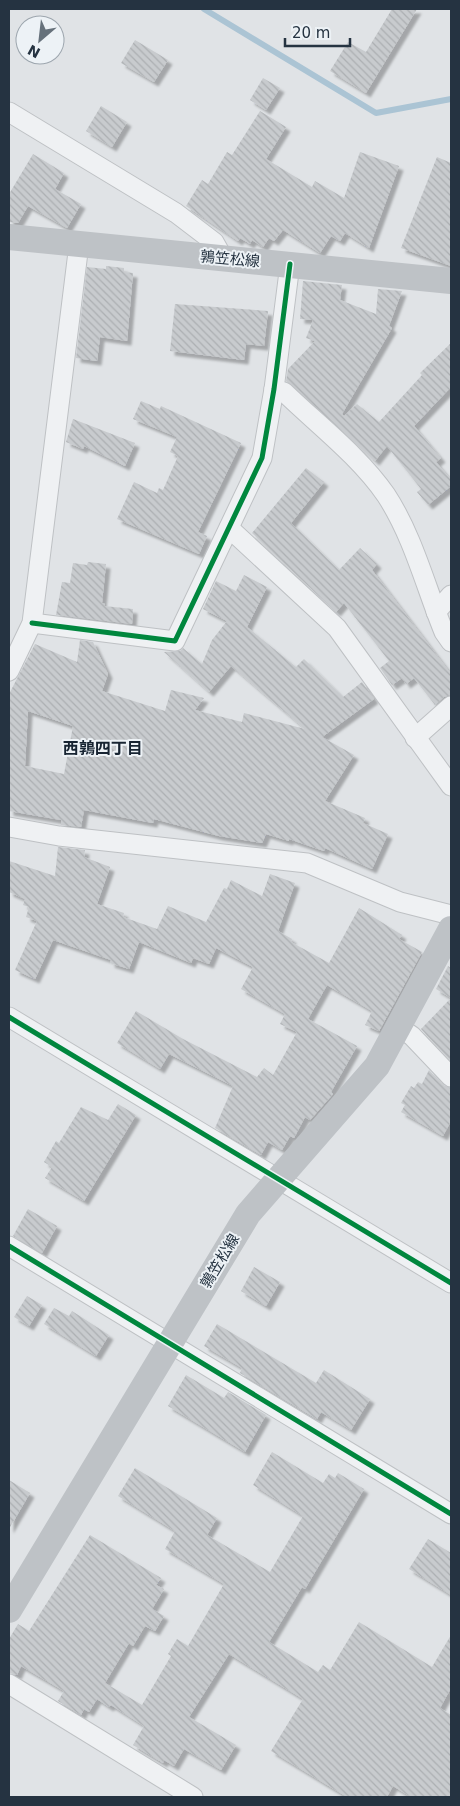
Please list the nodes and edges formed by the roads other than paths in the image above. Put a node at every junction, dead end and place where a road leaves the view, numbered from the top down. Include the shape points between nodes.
1 (9, 112) edge
2 (9, 237) edge
3 (79, 244) junction
4 (223, 258) junction
5 (290, 264) junction
6 (451, 281) edge
7 (274, 388) junction
8 (229, 528) junction
9 (451, 595) edge
10 (436, 612) junction
11 (32, 623) junction
12 (451, 642) edge
13 (9, 671) edge
14 (451, 706) edge
15 (415, 738) junction
16 (451, 786) edge
17 (9, 827) edge
18 (451, 915) edge
19 (451, 929) edge
20 (9, 1017) edge
21 (399, 1027) junction
22 (451, 1078) edge
23 (278, 1178) junction
24 (9, 1246) edge
25 (451, 1284) edge
26 (170, 1344) junction
27 (451, 1514) edge
28 (9, 1610) edge
29 (9, 1684) edge
30 (193, 1797) edge

1 - 4 street via 176,213 214,242
2 - 3 main road, 鶉笠松線
3 - 4 main road, 鶉笠松線
3 - 11 street
4 - 5 main road, 鶉笠松線
5 - 6 main road, 鶉笠松線
5 - 7 street
7 - 8 street via 262,458
7 - 10 street via 284,392 363,468 386,496 406,535
8 - 11 street via 175,641
8 - 15 street via 337,628
9 - 10 street
10 - 12 street
11 - 13 street
14 - 15 street
15 - 16 street
17 - 18 street via 60,836 307,863 400,902
19 - 21 main road, 鶉笠松線
20 - 23 street
21 - 22 street via 412,1036
21 - 23 main road, 鶉笠松線 via 377,1066
23 - 25 street
23 - 26 main road, 鶉笠松線 via 248,1214
24 - 26 street
26 - 27 street
26 - 28 main road, 鶉笠松線
29 - 30 street

